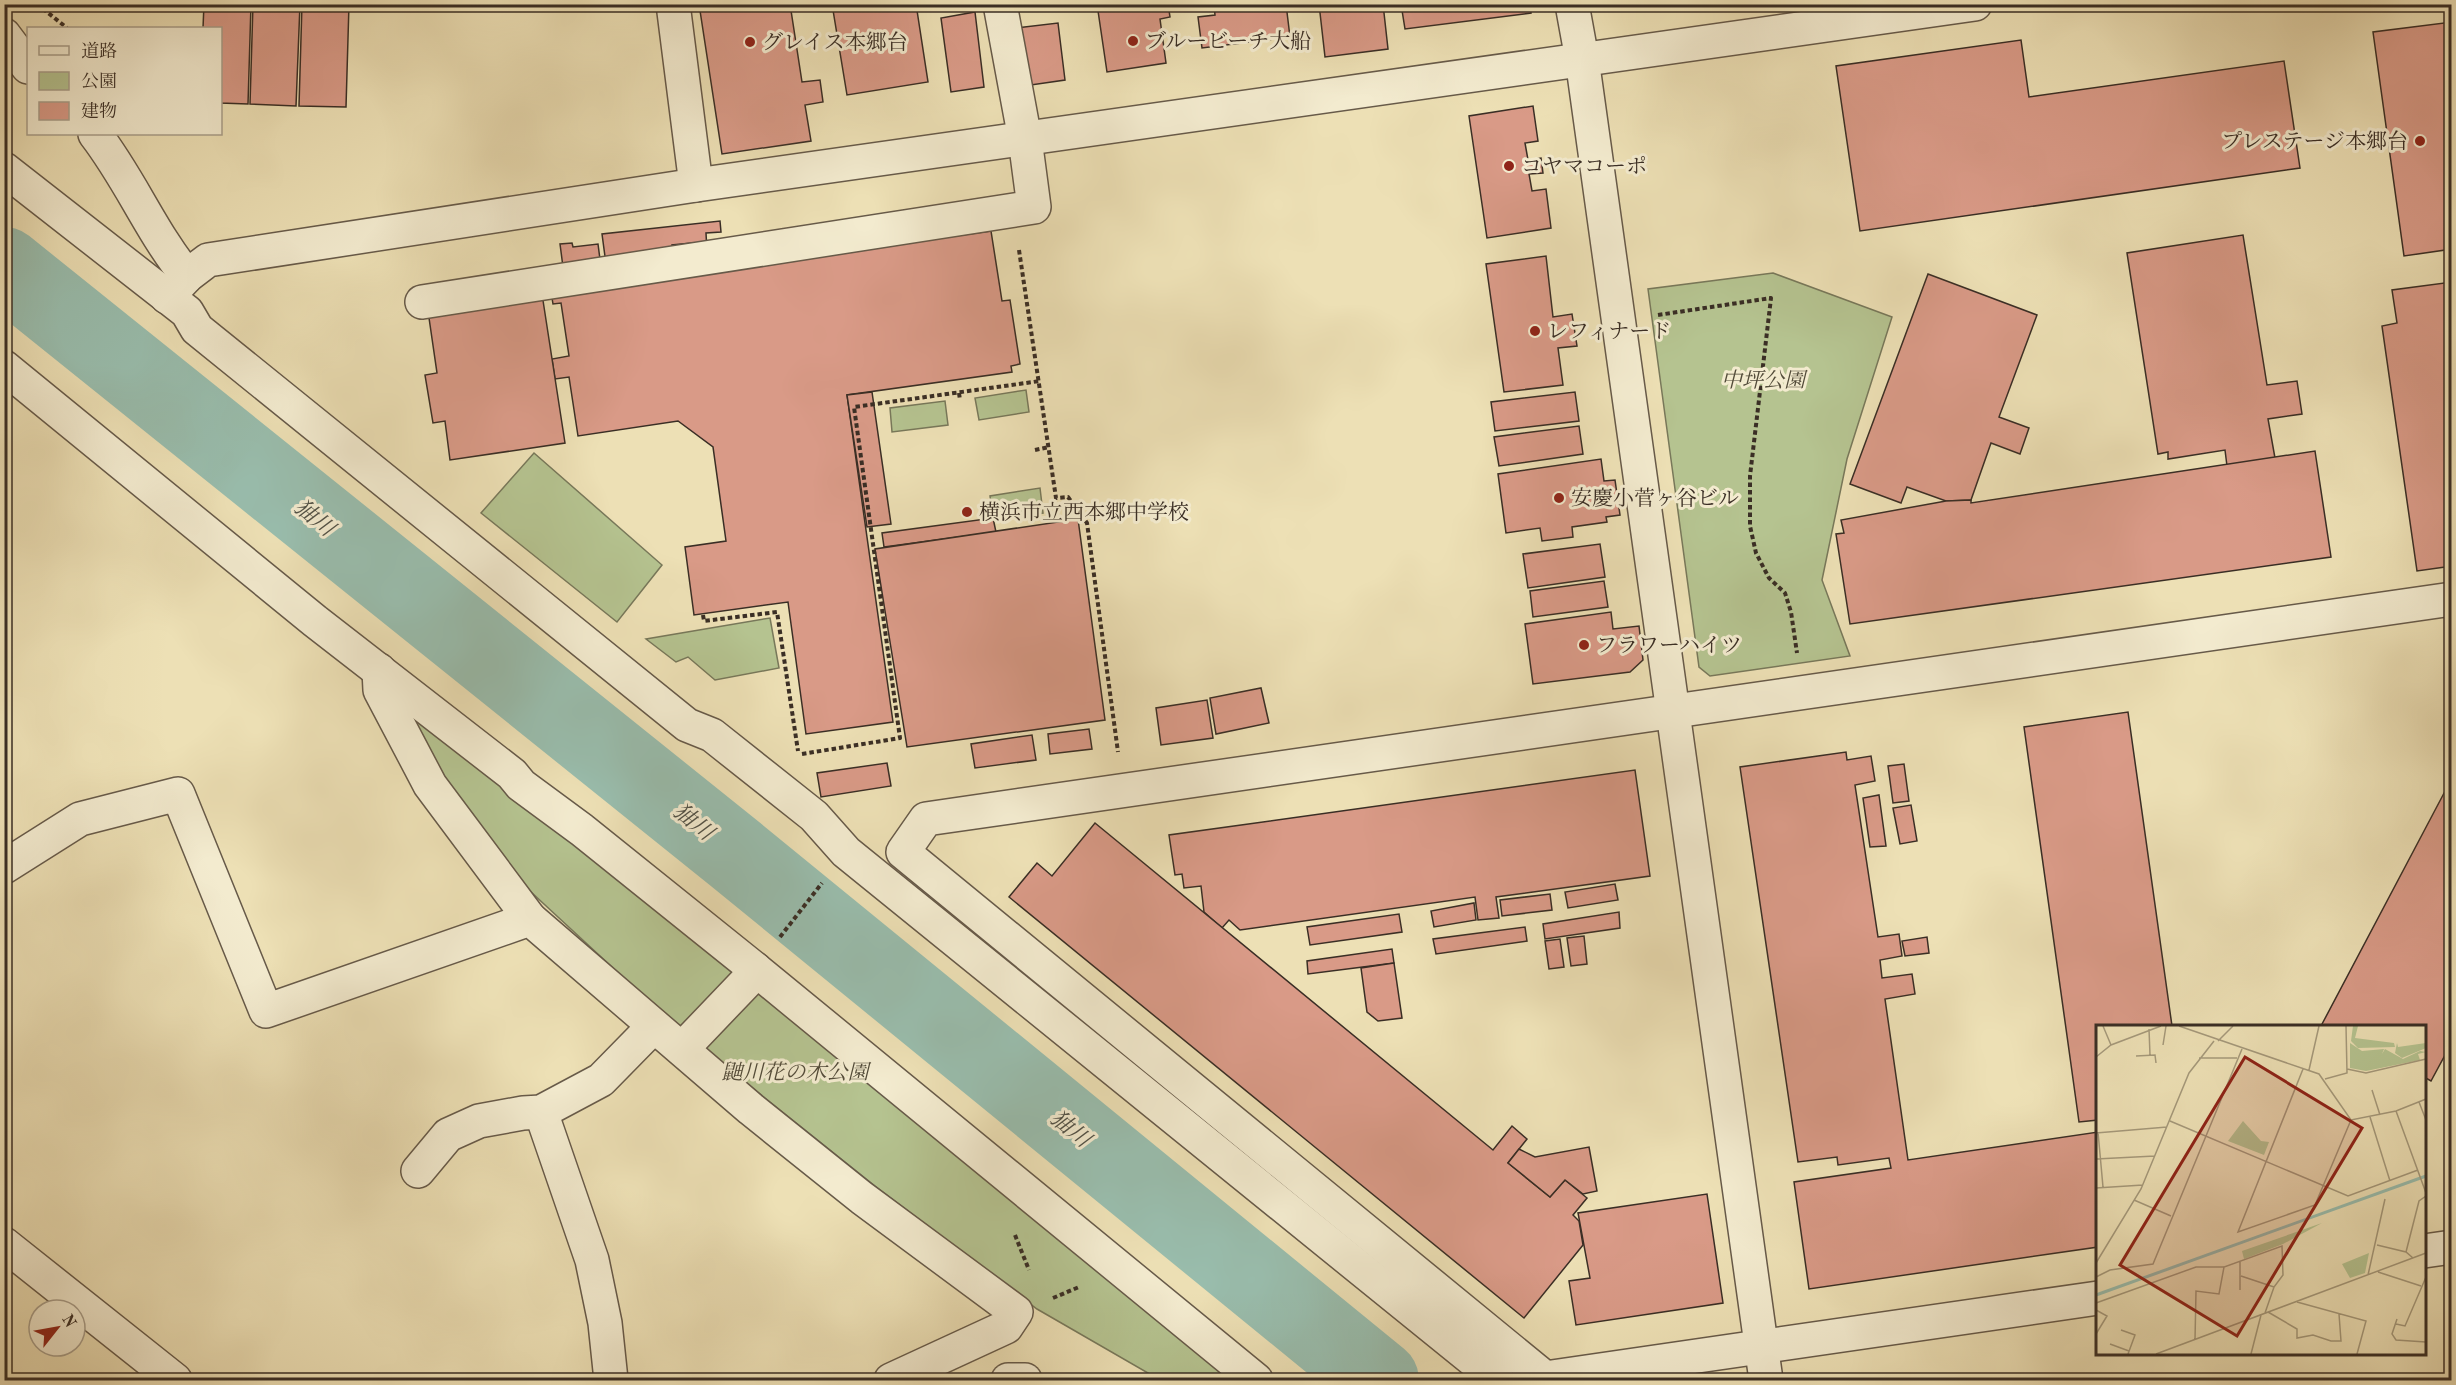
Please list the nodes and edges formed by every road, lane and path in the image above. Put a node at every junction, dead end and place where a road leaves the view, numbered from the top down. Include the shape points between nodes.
1 (38, 4) edge
2 (673, 4) edge
3 (1000, 4) edge
4 (1572, 4) edge
5 (1976, 4) edge
6 (66, 27) edge
7 (4, 36) edge
8 (1582, 59) junction
9 (27, 66) edge
10 (96, 135) edge
11 (1025, 139) junction
12 (4, 169) edge
13 (696, 185) junction
14 (1013, 210) junction
15 (177, 287) junction
16 (422, 302) dead end
17 (1657, 315) dead end
18 (4, 367) edge
19 (1040, 381) junction
20 (959, 393) junction
21 (960, 400) dead end
22 (1049, 447) junction
23 (1035, 450) dead end
24 (2451, 599) edge
25 (704, 615) dead end
26 (1797, 656) dead end
27 (379, 670) junction
28 (1673, 711) junction
29 (1119, 759) dead end
30 (846, 852) junction
31 (4, 867) edge
32 (530, 919) junction
33 (755, 969) junction
34 (654, 1026) junction
35 (682, 1048) junction
36 (541, 1112) junction
37 (417, 1171) dead end
38 (1031, 1196) junction
39 (4, 1245) edge
40 (2451, 1248) edge
41 (2426, 1251) edge
42 (1113, 1263) junction
43 (2096, 1298) edge
44 (1016, 1312) junction
45 (1761, 1346) junction
46 (175, 1380) edge
47 (610, 1380) edge
48 (891, 1380) edge
49 (1008, 1380) edge
50 (1024, 1380) edge
51 (1256, 1380) edge
52 (1498, 1380) edge
53 (1766, 1380) edge

1 - 6 path
2 - 13 street
3 - 11 street
4 - 8 street
5 - 8 street
7 - 9 street
8 - 11 street
8 - 28 street
10 - 15 street via 170,256
11 - 13 street
11 - 14 street via 1034,207
12 - 15 street
13 - 15 street via 208,260
14 - 16 street
14 - 19 path
15 - 30 street via 197,329 687,725 712,735 814,816
17 - 26 path via 1771,298 1750,476 1750,526 1756,553 1769,578 1785,593
18 - 27 street
19 - 20 path
19 - 22 path
20 - 21 path
20 - 25 path via 854,407 900,738 799,755 777,612 704,621
22 - 23 path
22 - 29 path via 1056,498 1068,497 1087,523
24 - 28 street
27 - 32 street via 380,690 430,785
27 - 33 street
28 - 45 street
28 - 45 street via 926,819 903,852 1545,1378
30 - 33 path
30 - 52 street
31 - 32 street via 80,819 178,794 266,1011
32 - 34 street
33 - 35 street via 749,980
33 - 38 street
34 - 35 street
34 - 36 street via 602,1080
35 - 44 street via 862,1198
36 - 37 street via 479,1121 448,1136
36 - 47 street via 592,1260
38 - 42 street
38 - 44 path via 1020,1209 1014,1230 1036,1289
39 - 46 street
40 - 41 street
42 - 44 path via 1075,1290
42 - 51 street
43 - 45 street
44 - 48 street via 1006,1327
45 - 53 street
49 - 50 street

